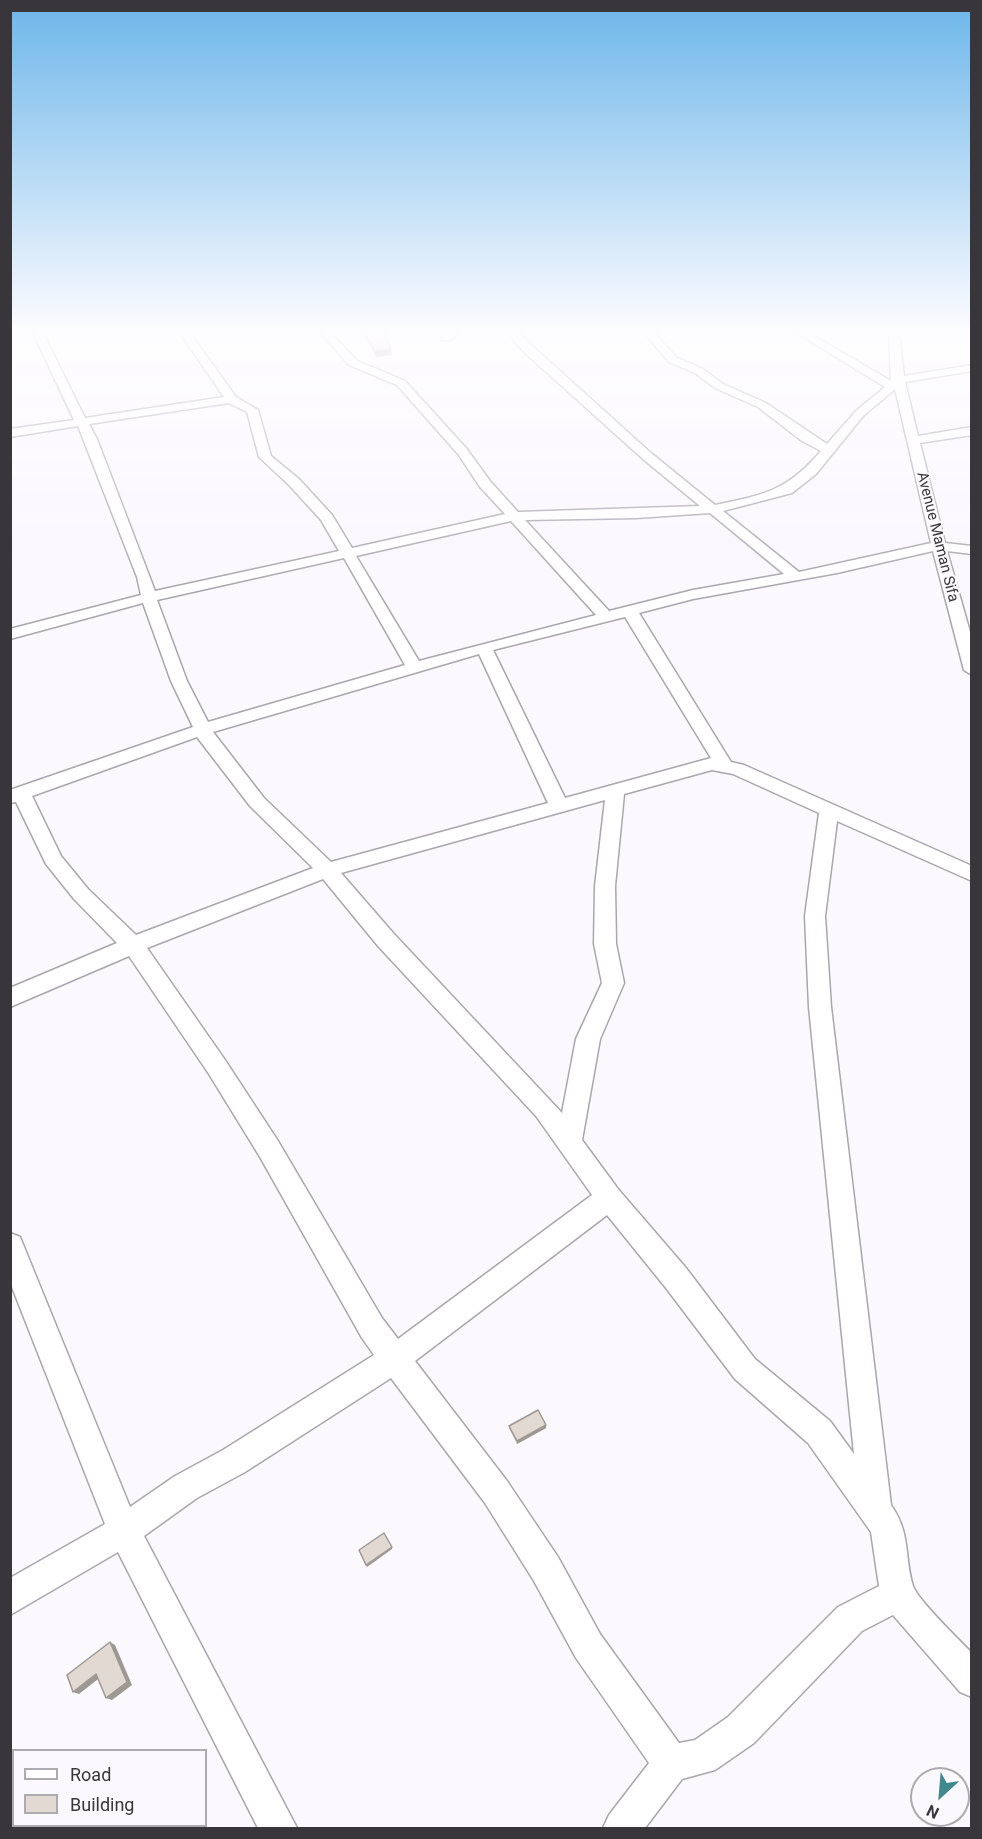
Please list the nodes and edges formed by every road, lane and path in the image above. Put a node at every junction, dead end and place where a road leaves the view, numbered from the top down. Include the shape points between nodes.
1 (95, 419) edge
2 (254, 419) edge
3 (433, 419) edge
4 (605, 419) edge
5 (781, 419) edge
6 (855, 419) edge
7 (907, 419) edge
8 (80, 421) junction
9 (972, 432) edge
10 (10, 433) edge
11 (914, 440) junction
12 (828, 450) junction
13 (714, 509) junction
14 (516, 516) junction
15 (938, 546) junction
16 (970, 550) edge
17 (350, 555) junction
18 (794, 576) junction
19 (150, 597) junction
20 (628, 610) junction
21 (606, 617) junction
22 (10, 634) edge
23 (484, 648) junction
24 (414, 666) junction
25 (972, 670) edge
26 (201, 730) junction
27 (724, 765) junction
28 (615, 791) junction
29 (16, 795) edge
30 (559, 806) junction
31 (828, 810) junction
32 (327, 870) junction
33 (972, 874) edge
34 (133, 945) junction
35 (10, 998) edge
36 (569, 1141) junction
37 (609, 1198) junction
38 (10, 1246) edge
39 (396, 1358) junction
40 (875, 1507) junction
41 (124, 1531) junction
42 (897, 1595) junction
43 (10, 1598) edge
44 (972, 1680) edge
45 (672, 1763) junction
46 (278, 1828) edge
47 (622, 1828) edge

1 - 8 street
2 - 17 street via 265,457 327,518
3 - 14 street
4 - 13 street
5 - 12 street
6 - 12 street
7 - 11 street, Avenue Maman Sifa
8 - 10 street
8 - 19 street via 98,456
9 - 11 street
11 - 15 street, Avenue Maman Sifa
12 - 13 street via 812,471 787,490
13 - 14 street
13 - 18 street
14 - 17 street
14 - 21 street
15 - 16 street
15 - 18 street
15 - 25 street, Avenue Maman Sifa
17 - 19 street
17 - 24 street
18 - 20 street
19 - 22 street
19 - 26 street via 154,616
20 - 21 street
20 - 27 street
21 - 23 street
23 - 24 street
23 - 30 street
24 - 26 street
26 - 29 street
26 - 32 street via 257,802
27 - 28 street via 712,764
27 - 31 street
28 - 30 street
28 - 36 street via 605,898 605,944 613,983 588,1039
29 - 34 street via 54,859 81,894
30 - 32 street
31 - 33 street
31 - 40 street via 815,916 819,1007
32 - 34 street
32 - 36 street via 386,940 545,1109
34 - 35 street
34 - 39 street via 217,1067 372,1328
36 - 37 street
37 - 39 street
37 - 40 street via 745,1369 819,1432
38 - 41 street
39 - 41 street via 186,1487
39 - 45 street via 496,1492 546,1569 588,1646
40 - 42 street via 892,1548
41 - 43 street
41 - 46 street
42 - 44 street
42 - 45 street via 850,1619 741,1730 702,1757
45 - 47 street

